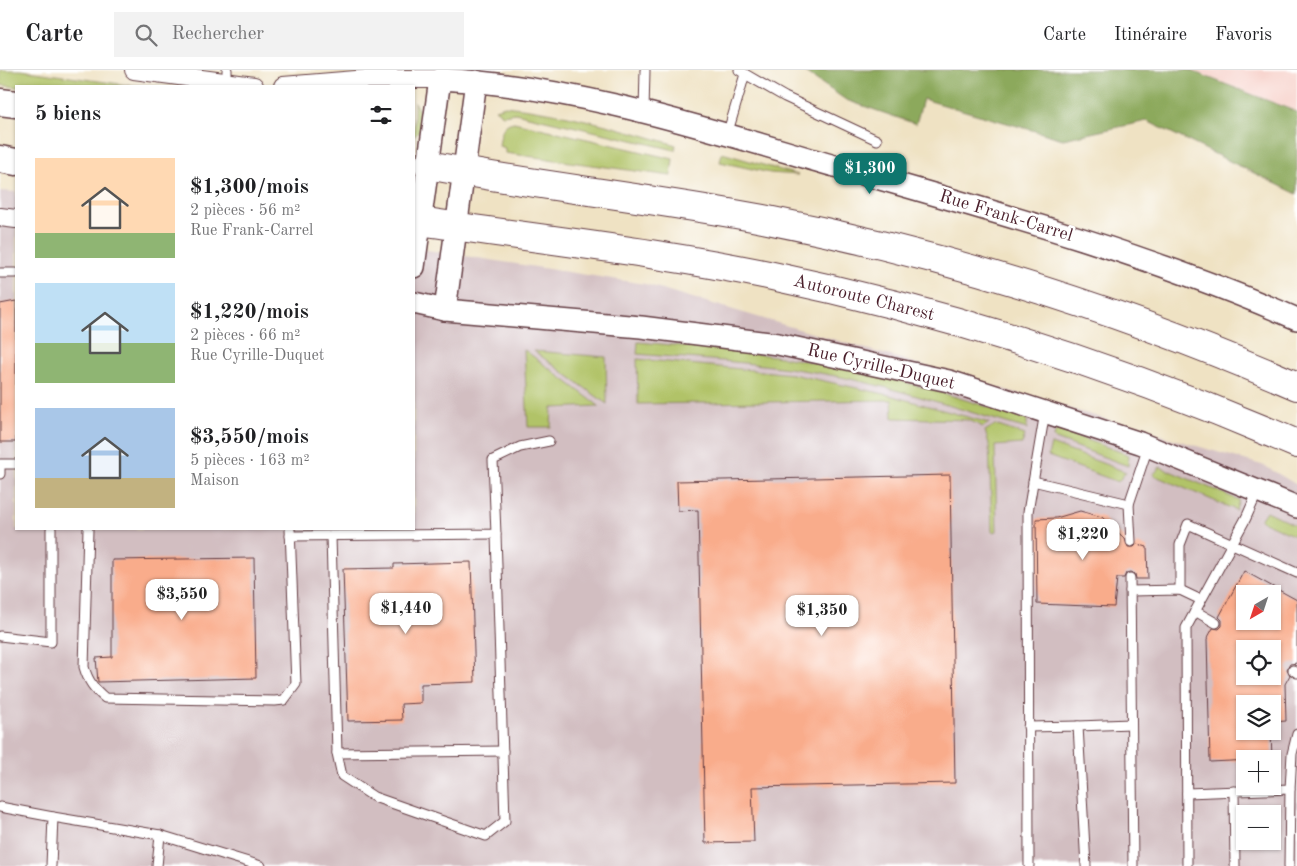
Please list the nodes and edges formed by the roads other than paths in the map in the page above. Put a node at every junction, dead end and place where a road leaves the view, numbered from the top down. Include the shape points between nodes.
1 (134, 70) edge
2 (645, 70) edge
3 (742, 72) edge
4 (227, 77) edge
5 (440, 79) junction
6 (476, 81) junction
7 (251, 85) edge
8 (295, 85) edge
9 (0, 102) edge
10 (15, 104) edge
11 (644, 112) junction
12 (727, 135) junction
13 (877, 140) dead end
14 (0, 159) edge
15 (15, 162) edge
16 (421, 164) edge
17 (463, 172) junction
18 (0, 217) edge
19 (15, 219) edge
20 (417, 220) edge
21 (456, 227) junction
22 (415, 251) edge
23 (0, 273) edge
24 (15, 273) edge
25 (415, 303) edge
26 (444, 310) junction
27 (1297, 319) edge
28 (1297, 386) edge
29 (1045, 412) junction
30 (549, 441) dead end
31 (1297, 444) edge
32 (1148, 446) junction
33 (15, 464) edge
34 (0, 474) edge
35 (1033, 481) junction
36 (1258, 491) junction
37 (1129, 504) junction
38 (1297, 507) edge
39 (51, 530) edge
40 (88, 530) edge
41 (290, 533) edge
42 (496, 534) junction
43 (331, 536) junction
44 (1131, 542) dead end
45 (1232, 542) junction
46 (1297, 573) edge
47 (1130, 578) dead end
48 (1180, 590) junction
49 (1130, 591) junction
50 (1201, 600) junction
51 (1195, 611) junction
52 (1216, 623) dead end
53 (0, 636) edge
54 (1131, 724) junction
55 (1078, 726) junction
56 (1028, 727) junction
57 (1297, 734) edge
58 (503, 751) junction
59 (337, 753) junction
60 (1290, 789) junction
61 (1234, 791) junction
62 (1187, 792) junction
63 (0, 807) edge
64 (54, 817) junction
65 (160, 835) junction
66 (247, 864) edge
67 (51, 866) edge
68 (157, 866) edge
69 (261, 866) edge
70 (1029, 866) edge
71 (1086, 866) edge
72 (1132, 866) edge
73 (1187, 866) edge
74 (1235, 866) edge
75 (1289, 866) edge

1 - 4 street
2 - 11 lane
3 - 12 lane
3 - 13 lane
4 - 7 street
5 - 6 street, Rue Frank-Carrel
5 - 8 street, Rue Frank-Carrel via 368,79
5 - 16 street
6 - 11 street, Rue Frank-Carrel via 567,94
6 - 17 street
9 - 10 main road
11 - 12 street, Rue Frank-Carrel
12 - 27 street, Rue Frank-Carrel via 1024,220 1185,273
14 - 15 main road
16 - 17 highway
16 - 20 street
17 - 21 street
17 - 28 highway via 711,210 913,252 1112,312
18 - 19 street
20 - 21 highway, Autoroute Charest
20 - 22 street
21 - 26 street
21 - 31 highway, Autoroute Charest via 715,265 907,307 1108,368
23 - 24 lane
25 - 26 street, Rue Cyrille-Duquet
26 - 29 street, Rue Cyrille-Duquet via 641,326 778,344 949,380
29 - 32 street, Rue Cyrille-Duquet
29 - 35 lane
30 - 42 lane via 520,447 493,460
32 - 36 street, Rue Cyrille-Duquet
32 - 37 lane
33 - 34 lane via 0,464
35 - 37 lane
35 - 56 lane via 1028,512
36 - 38 street, Rue Cyrille-Duquet
36 - 45 lane
37 - 44 lane
39 - 53 lane via 51,642
40 - 41 lane via 84,667 95,690 106,698 275,702 284,700 296,684
41 - 43 lane
42 - 43 lane
42 - 58 lane
43 - 59 lane
45 - 46 lane
45 - 48 lane via 1188,524 1180,545
45 - 50 lane
47 - 49 lane
48 - 49 lane
48 - 50 lane
49 - 54 lane
50 - 51 lane
51 - 52 lane
51 - 62 lane via 1186,628
54 - 55 lane
54 - 72 lane
55 - 56 lane
55 - 71 lane
56 - 70 lane
57 - 60 lane
58 - 59 lane
58 - 59 lane via 505,821 486,836 374,797 342,776
60 - 61 lane
60 - 75 lane
61 - 62 lane
61 - 74 lane
62 - 73 lane
63 - 64 lane
64 - 65 lane
64 - 67 lane
65 - 66 lane
65 - 68 lane
66 - 69 lane

